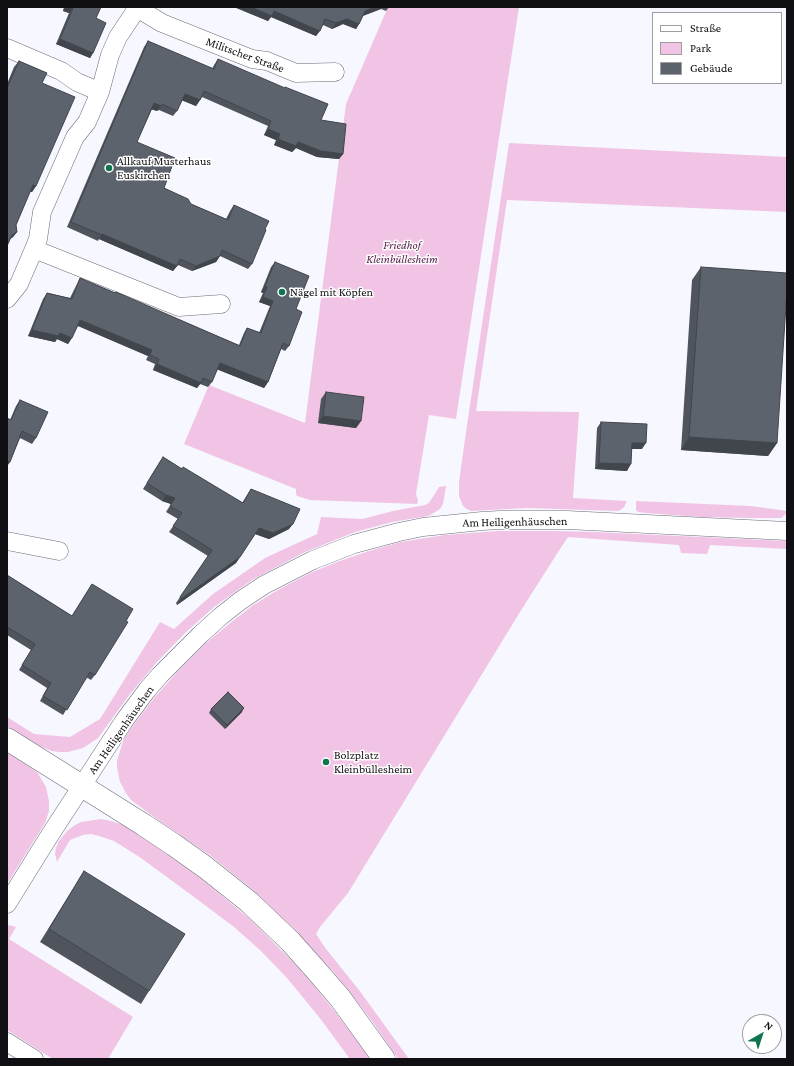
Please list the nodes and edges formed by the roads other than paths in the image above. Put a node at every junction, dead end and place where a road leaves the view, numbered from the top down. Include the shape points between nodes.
1 (138, 8) edge
2 (7, 48) edge
3 (335, 72) dead end
4 (100, 92) junction
5 (34, 249) junction
6 (7, 299) edge
7 (221, 304) dead end
8 (787, 531) edge
9 (7, 542) edge
10 (59, 551) dead end
11 (7, 739) edge
12 (82, 786) junction
13 (7, 904) edge
14 (7, 1042) edge
15 (34, 1059) edge
16 (384, 1059) edge

1 - 3 street, Militscher Straße via 162,23 252,59 268,61 296,73
1 - 4 street, Militscher Straße via 118,37 110,55
2 - 4 street via 61,70 77,82
4 - 5 street, Militscher Straße via 87,122 75,137 42,212
5 - 6 street, Militscher Straße via 19,284
5 - 7 street via 179,307
8 - 12 street, Am Heiligenhäuschen via 568,520 500,520 423,528 354,544 275,579 216,620 147,690 124,720
9 - 10 street
11 - 12 street
12 - 13 street, Am Heiligenhäuschen
12 - 16 street via 174,845 249,902 290,941 340,998
14 - 15 street

